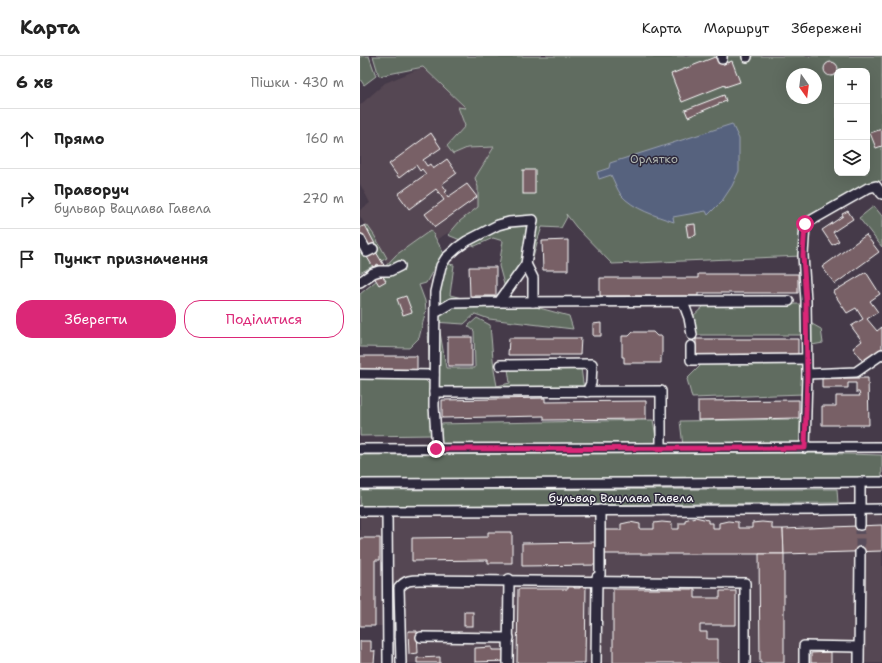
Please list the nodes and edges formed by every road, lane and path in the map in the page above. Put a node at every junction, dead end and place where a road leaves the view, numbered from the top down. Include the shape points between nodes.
1 (882, 194) edge
2 (360, 239) edge
3 (373, 249) dead end
4 (526, 264) junction
5 (400, 266) dead end
6 (360, 282) edge
7 (789, 301) dead end
8 (499, 302) junction
9 (533, 302) junction
10 (684, 302) junction
11 (435, 313) junction
12 (692, 335) dead end
13 (692, 346) dead end
14 (882, 354) edge
15 (806, 359) junction
16 (500, 365) dead end
17 (360, 374) edge
18 (807, 374) junction
19 (434, 375) junction
20 (434, 392) junction
21 (587, 392) junction
22 (882, 447) edge
23 (661, 448) junction
24 (805, 448) junction
25 (360, 449) edge
26 (436, 449) junction
27 (860, 482) junction
28 (882, 482) edge
29 (360, 484) edge
30 (860, 509) junction
31 (882, 509) edge
32 (600, 510) junction
33 (360, 511) edge
34 (388, 511) junction
35 (860, 525) tunnel mouth
36 (860, 552) tunnel mouth
37 (509, 580) junction
38 (597, 581) junction
39 (421, 637) dead end
40 (509, 638) junction
41 (860, 647) junction
42 (388, 663) edge
43 (401, 663) edge
44 (508, 663) edge
45 (596, 663) edge
46 (745, 663) edge
47 (804, 663) edge
48 (859, 663) edge

1 - 15 street via 876,186 868,188 805,224 803,255
2 - 3 street via 367,252
4 - 8 street
4 - 9 street via 533,278
4 - 11 street via 533,220 498,225 467,241 446,258 441,266 435,292
5 - 6 street via 390,271 373,273
7 - 10 street
8 - 9 street
8 - 11 street via 452,303
9 - 10 street
10 - 12 street
11 - 19 street
13 - 15 street via 691,360
14 - 18 street via 856,372
15 - 18 street
16 - 21 street via 592,364 591,384
17 - 19 street
18 - 24 street
19 - 20 street
20 - 21 street
20 - 26 street
21 - 23 street via 661,391
22 - 24 street
23 - 24 street
23 - 26 street
25 - 26 street
27 - 28 street, бульвар Вацлава Гавела
27 - 29 street, бульвар Вацлава Гавела
27 - 30 street
30 - 31 street, бульвар Вацлава Гавела
30 - 32 street, бульвар Вацлава Гавела
30 - 35 street
32 - 34 street, бульвар Вацлава Гавела
32 - 38 street via 600,575
33 - 34 street, бульвар Вацлава Гавела
34 - 42 street
36 - 41 street
37 - 38 street
37 - 40 street
37 - 43 street via 411,580 402,583 399,588
38 - 45 street
38 - 46 street via 745,583
39 - 40 street
40 - 44 street
41 - 47 street via 804,646
41 - 48 street

